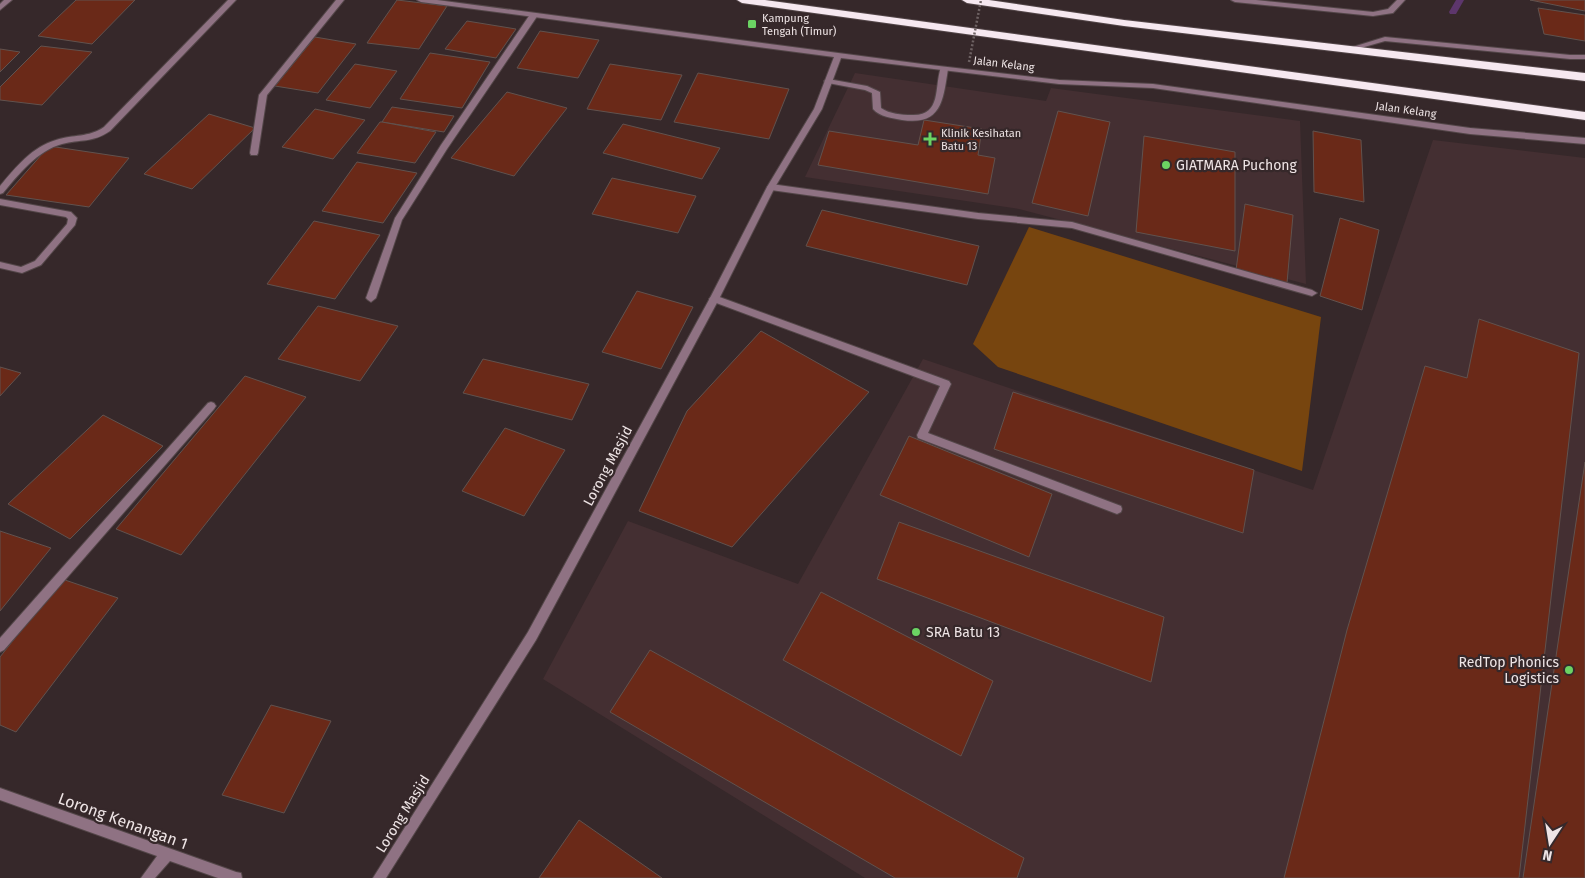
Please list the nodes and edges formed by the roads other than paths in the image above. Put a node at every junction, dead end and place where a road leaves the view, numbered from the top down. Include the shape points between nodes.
1 (8, 0) edge
2 (232, 0) edge
3 (340, 0) edge
4 (422, 0) edge
5 (742, 0) edge
6 (967, 0) edge
7 (1235, 0) edge
8 (1401, 0) edge
9 (0, 8) edge
10 (534, 15) junction
11 (1347, 50) junction
12 (838, 55) junction
13 (1585, 57) edge
14 (944, 68) junction
15 (1585, 77) edge
16 (828, 81) junction
17 (1585, 116) edge
18 (1585, 141) edge
19 (254, 153) dead end
20 (771, 187) junction
21 (0, 191) edge
22 (0, 202) edge
23 (0, 265) edge
24 (1312, 293) dead end
25 (371, 298) dead end
26 (714, 299) junction
27 (211, 406) dead end
28 (1117, 509) dead end
29 (0, 646) edge
30 (0, 794) edge
31 (167, 854) junction
32 (147, 878) edge
33 (236, 878) edge
34 (379, 878) edge

1 - 9 street
2 - 21 street via 107,130 96,138 61,141 46,146 25,163
3 - 19 street via 263,95
4 - 10 street, Jalan Kelang
5 - 17 highway
6 - 11 highway
7 - 8 street via 1373,14 1390,11
10 - 12 street, Jalan Kelang
10 - 25 street via 398,220
11 - 13 street via 1385,39
11 - 15 highway
12 - 14 street, Jalan Kelang
12 - 16 street, Lorong Masjid
14 - 16 street via 937,109 917,119 884,115 878,109 876,92
14 - 18 street, Jalan Kelang via 1059,82 1153,86 1470,131
16 - 20 street, Lorong Masjid via 818,109
20 - 24 street via 978,216 1072,225
20 - 26 street, Lorong Masjid
22 - 23 street via 68,214 73,218 71,225 38,263 22,270
26 - 28 street via 946,384 922,435
26 - 34 street, Lorong Masjid via 532,636
27 - 29 street
30 - 31 street, Lorong Kenangan 1
31 - 32 street
31 - 33 street, Lorong Kenangan 1

